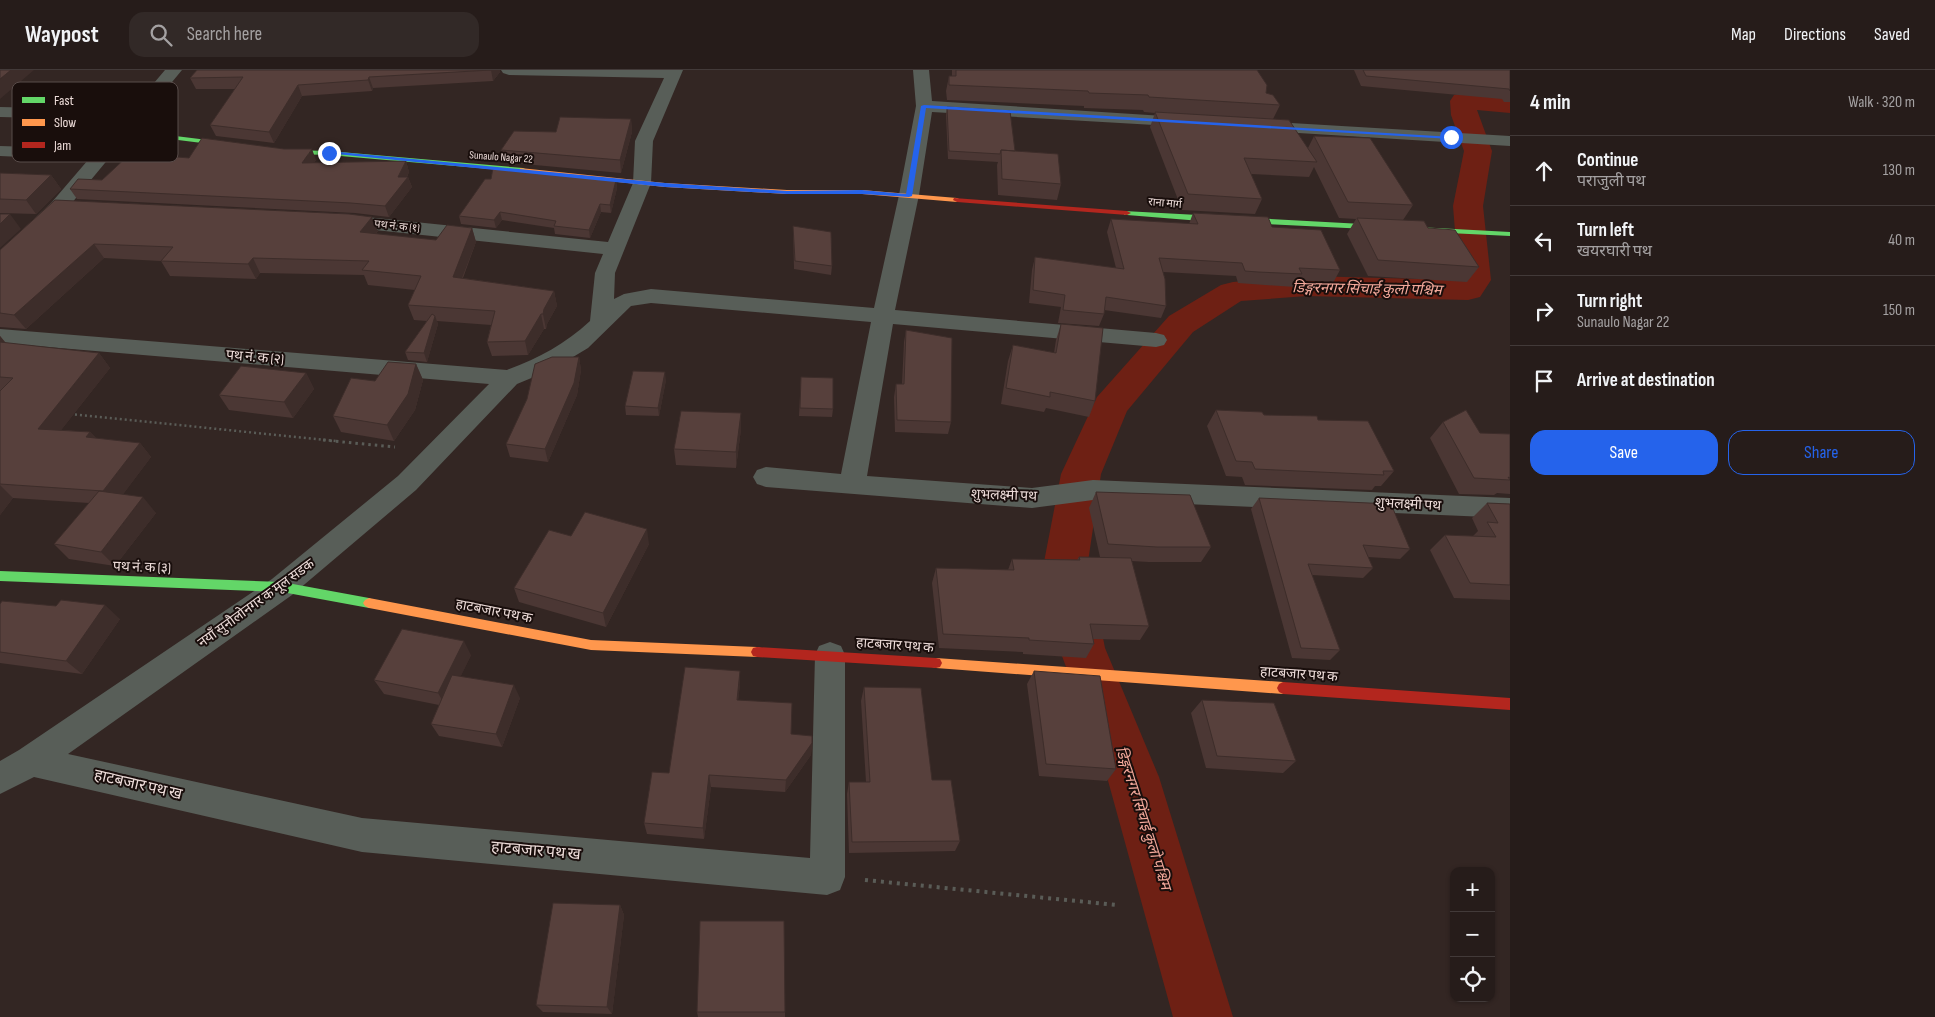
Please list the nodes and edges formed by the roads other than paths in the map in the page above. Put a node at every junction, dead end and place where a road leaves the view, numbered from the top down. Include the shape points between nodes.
1 (174, 70) edge
2 (509, 70) edge
3 (921, 70) edge
4 (674, 71) edge
5 (164, 82) edge
6 (924, 106) junction
7 (1209, 123) edge
8 (1238, 125) edge
9 (178, 138) edge
10 (1503, 141) edge
11 (96, 162) edge
12 (642, 183) junction
13 (909, 196) junction
14 (59, 206) junction
15 (79, 207) edge
16 (315, 219) edge
17 (18, 220) dead end
18 (44, 222) junction
19 (1510, 234) edge
20 (615, 250) junction
21 (0, 262) edge
22 (883, 317) junction
23 (601, 323) junction
24 (0, 336) edge
25 (1156, 340) dead end
26 (509, 378) junction
27 (766, 477) dead end
28 (852, 486) junction
29 (1510, 508) edge
30 (0, 576) edge
31 (282, 587) junction
32 (830, 655) junction
33 (1510, 704) edge
34 (31, 761) junction
35 (0, 778) edge

1 - 5 street
2 - 4 street
3 - 6 street
4 - 12 street via 644,141
6 - 7 street
6 - 13 street
8 - 10 street
9 - 12 street, Sunaulo Nagar 22 via 289,152
11 - 14 street
12 - 13 street, Sunaulo Nagar 22
12 - 20 street
13 - 19 street, राना मार्ग via 1201,219
13 - 22 street
14 - 15 street
14 - 18 street
16 - 20 street, पथ नं. क (१)
17 - 18 street
18 - 21 street
20 - 23 street via 605,273
22 - 23 street via 651,296 624,301
22 - 25 street
22 - 28 street
23 - 26 street via 580,343 545,364
24 - 26 street, पथ नं. क (२)
26 - 31 street, नयाँ सुनौलोनगर क मूल सडक via 407,483
27 - 28 street, शुभलक्ष्मी पथ
28 - 29 street, शुभलक्ष्मी पथ via 1032,498 1093,490
30 - 31 street, पथ नं. क (३)
31 - 32 street, हाटबजार पथ क via 590,645
31 - 34 street, नयाँ सुनौलोनगर क मूल सडक
32 - 33 street, हाटबजार पथ क
32 - 34 street, हाटबजार पथ ख via 828,877 362,835
34 - 35 street, नयाँ सुनौलोनगर क मूल सडक

